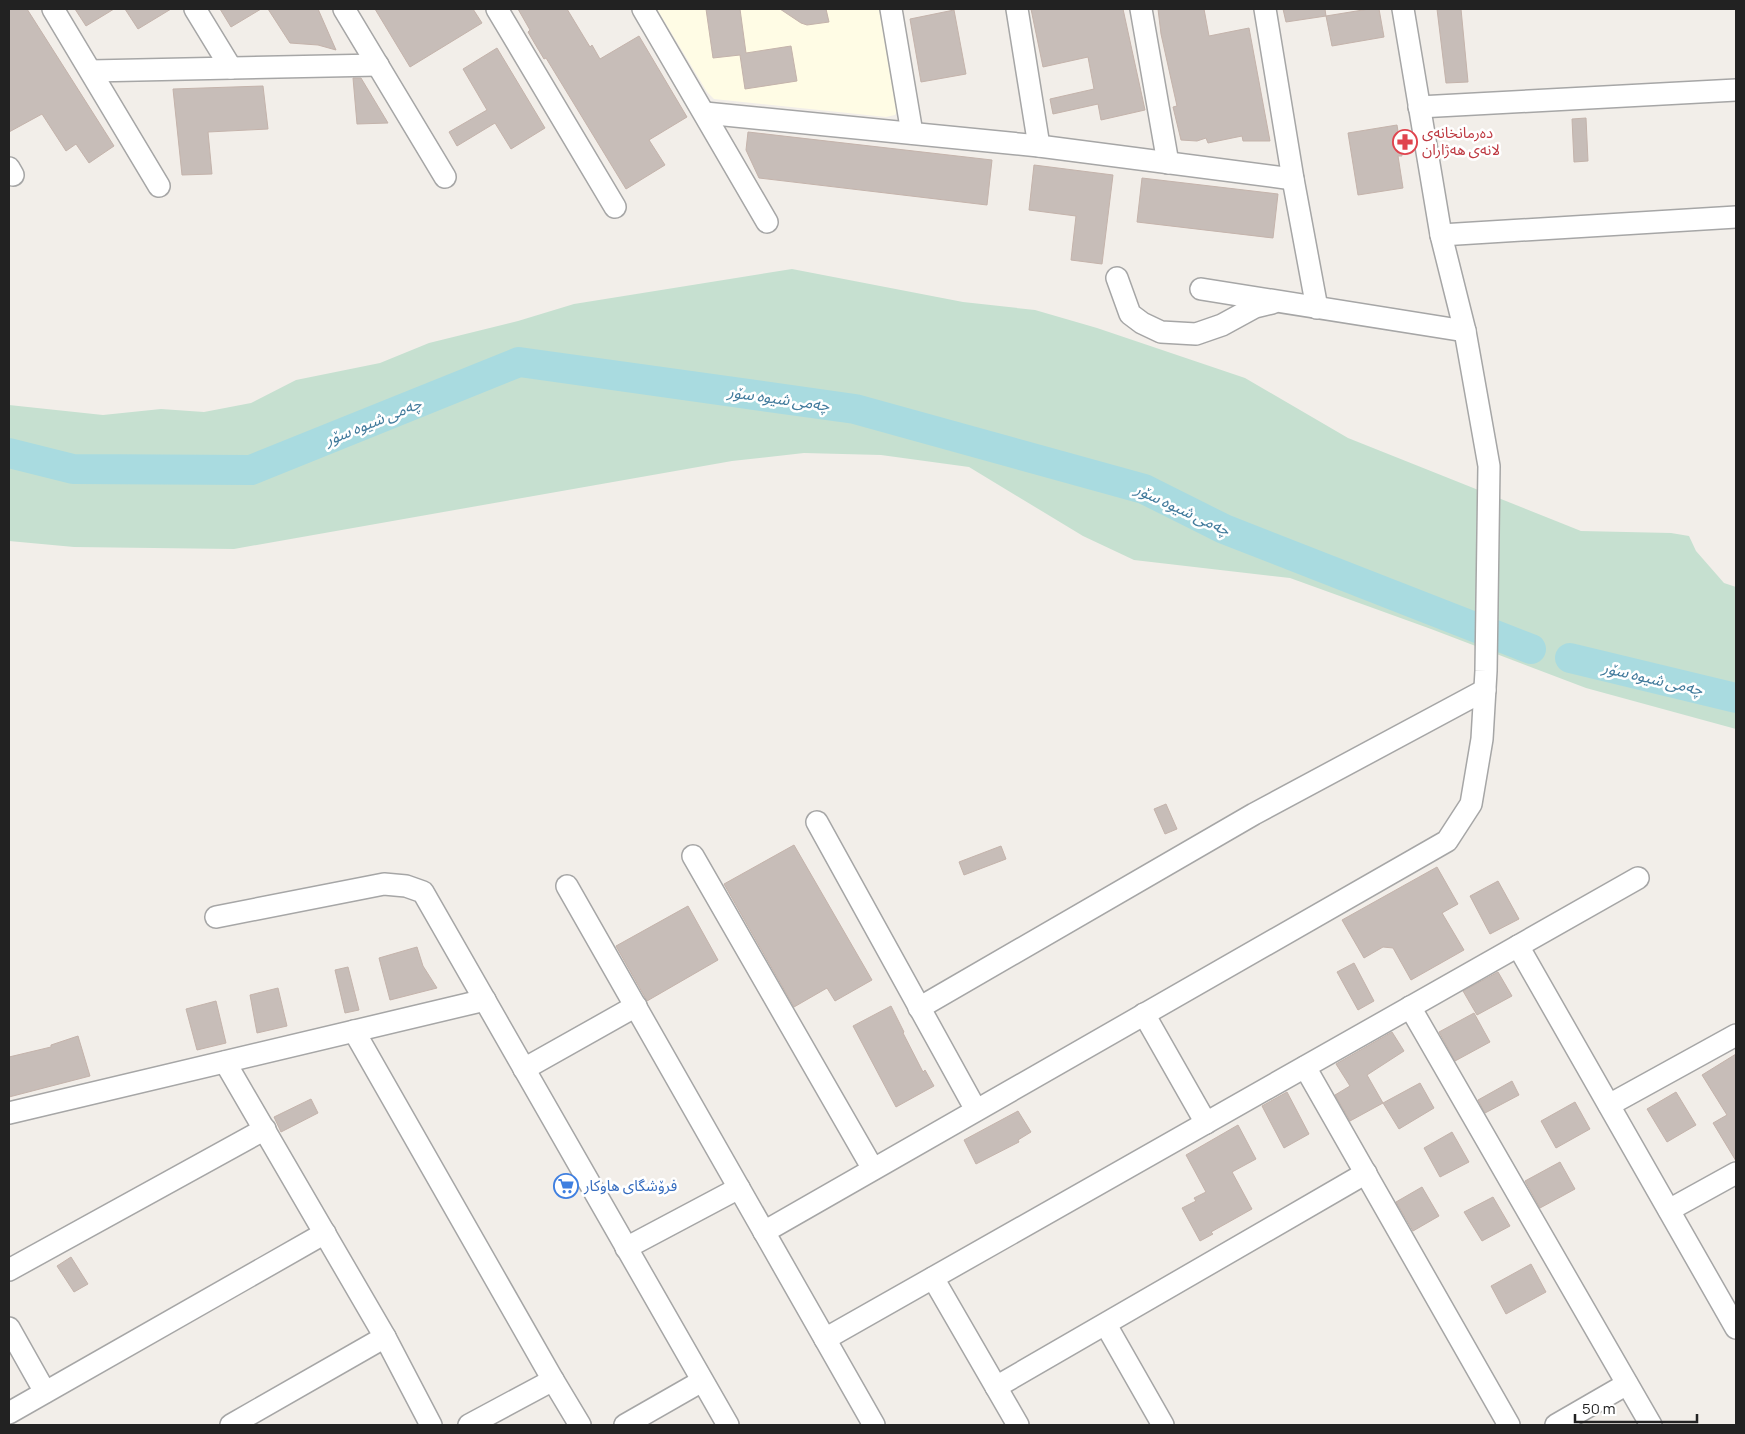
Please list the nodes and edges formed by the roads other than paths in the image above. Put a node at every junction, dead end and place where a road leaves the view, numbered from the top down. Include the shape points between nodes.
1 (53, 9) edge
2 (195, 9) edge
3 (344, 9) edge
4 (497, 9) edge
5 (643, 9) edge
6 (891, 9) edge
7 (1016, 9) edge
8 (1141, 9) edge
9 (1265, 9) edge
10 (1404, 9) edge
11 (378, 65) junction
12 (231, 68) junction
13 (91, 71) junction
14 (1736, 90) edge
15 (1419, 107) junction
16 (705, 113) junction
17 (912, 133) junction
18 (1039, 146) junction
19 (1168, 163) junction
20 (445, 177) dead end
21 (1293, 179) junction
22 (159, 186) dead end
23 (615, 207) dead end
24 (1736, 217) edge
25 (767, 222) dead end
26 (1442, 234) junction
27 (1117, 278) dead end
28 (1201, 289) dead end
29 (1277, 302) junction
30 (1317, 308) junction
31 (1465, 332) junction
32 (1486, 680) junction
33 (817, 822) dead end
34 (693, 856) dead end
35 (1638, 878) dead end
36 (567, 886) dead end
37 (216, 917) dead end
38 (1518, 946) junction
39 (485, 1000) junction
40 (636, 1006) junction
41 (1410, 1007) junction
42 (919, 1008) junction
43 (1144, 1014) junction
44 (354, 1031) junction
45 (1736, 1035) edge
46 (225, 1062) junction
47 (1305, 1066) junction
48 (524, 1069) junction
49 (1609, 1105) junction
50 (976, 1110) junction
51 (9, 1114) edge
52 (1206, 1123) junction
53 (265, 1129) junction
54 (873, 1169) junction
55 (1366, 1173) junction
56 (1736, 1174) edge
57 (739, 1188) junction
58 (1669, 1210) junction
59 (764, 1232) junction
60 (325, 1233) junction
61 (626, 1248) junction
62 (9, 1270) edge
63 (933, 1278) junction
64 (1735, 1323) edge
65 (1106, 1325) junction
66 (9, 1328) edge
67 (385, 1337) junction
68 (825, 1339) junction
69 (552, 1380) junction
70 (702, 1380) junction
71 (1627, 1384) junction
72 (996, 1387) junction
73 (45, 1392) junction
74 (9, 1413) edge
75 (231, 1425) edge
76 (431, 1425) edge
77 (469, 1425) edge
78 (580, 1425) edge
79 (625, 1425) edge
80 (728, 1425) edge
81 (874, 1425) edge
82 (1018, 1425) edge
83 (1164, 1425) edge
84 (1509, 1425) edge
85 (1556, 1425) edge
86 (1651, 1425) edge

1 - 13 street
2 - 12 street
3 - 11 street
4 - 23 street
5 - 16 street
6 - 17 street
7 - 18 street
8 - 19 street
9 - 21 street
10 - 15 street
11 - 12 street
11 - 20 street
12 - 13 street
13 - 22 street
14 - 15 street
15 - 26 street
16 - 17 street
16 - 25 street
17 - 18 street
18 - 19 street
19 - 21 street
21 - 30 street
24 - 26 street
26 - 31 street
27 - 29 street via 1130,314 1161,332 1196,334 1222,325 1255,307
28 - 29 street
29 - 30 street
30 - 31 street
31 - 32 street via 1489,466
32 - 42 street
32 - 43 street via 1482,739 1472,804 1447,841
33 - 42 street
34 - 54 street
35 - 38 street
36 - 40 street
37 - 39 street via 384,884 406,886 423,892
38 - 41 street
38 - 49 street
39 - 44 street
39 - 48 street
40 - 48 street
40 - 57 street
41 - 47 street
41 - 71 street
42 - 50 street
43 - 50 street
43 - 52 street
44 - 46 street
44 - 69 street
45 - 49 street
46 - 51 street
46 - 53 street
47 - 52 street
47 - 55 street
48 - 61 street
49 - 58 street
50 - 54 street
52 - 63 street
53 - 60 street
53 - 62 street
54 - 59 street
55 - 65 street
55 - 84 street
56 - 58 street
57 - 59 street
57 - 61 street
58 - 64 street
59 - 68 street
60 - 67 street
60 - 73 street
61 - 70 street
63 - 68 street
63 - 72 street
65 - 72 street
65 - 83 street
66 - 73 street
67 - 75 street
67 - 76 street
68 - 81 street
69 - 77 street
69 - 78 street
70 - 79 street
70 - 80 street
71 - 85 street
71 - 86 street
72 - 82 street
73 - 74 street

